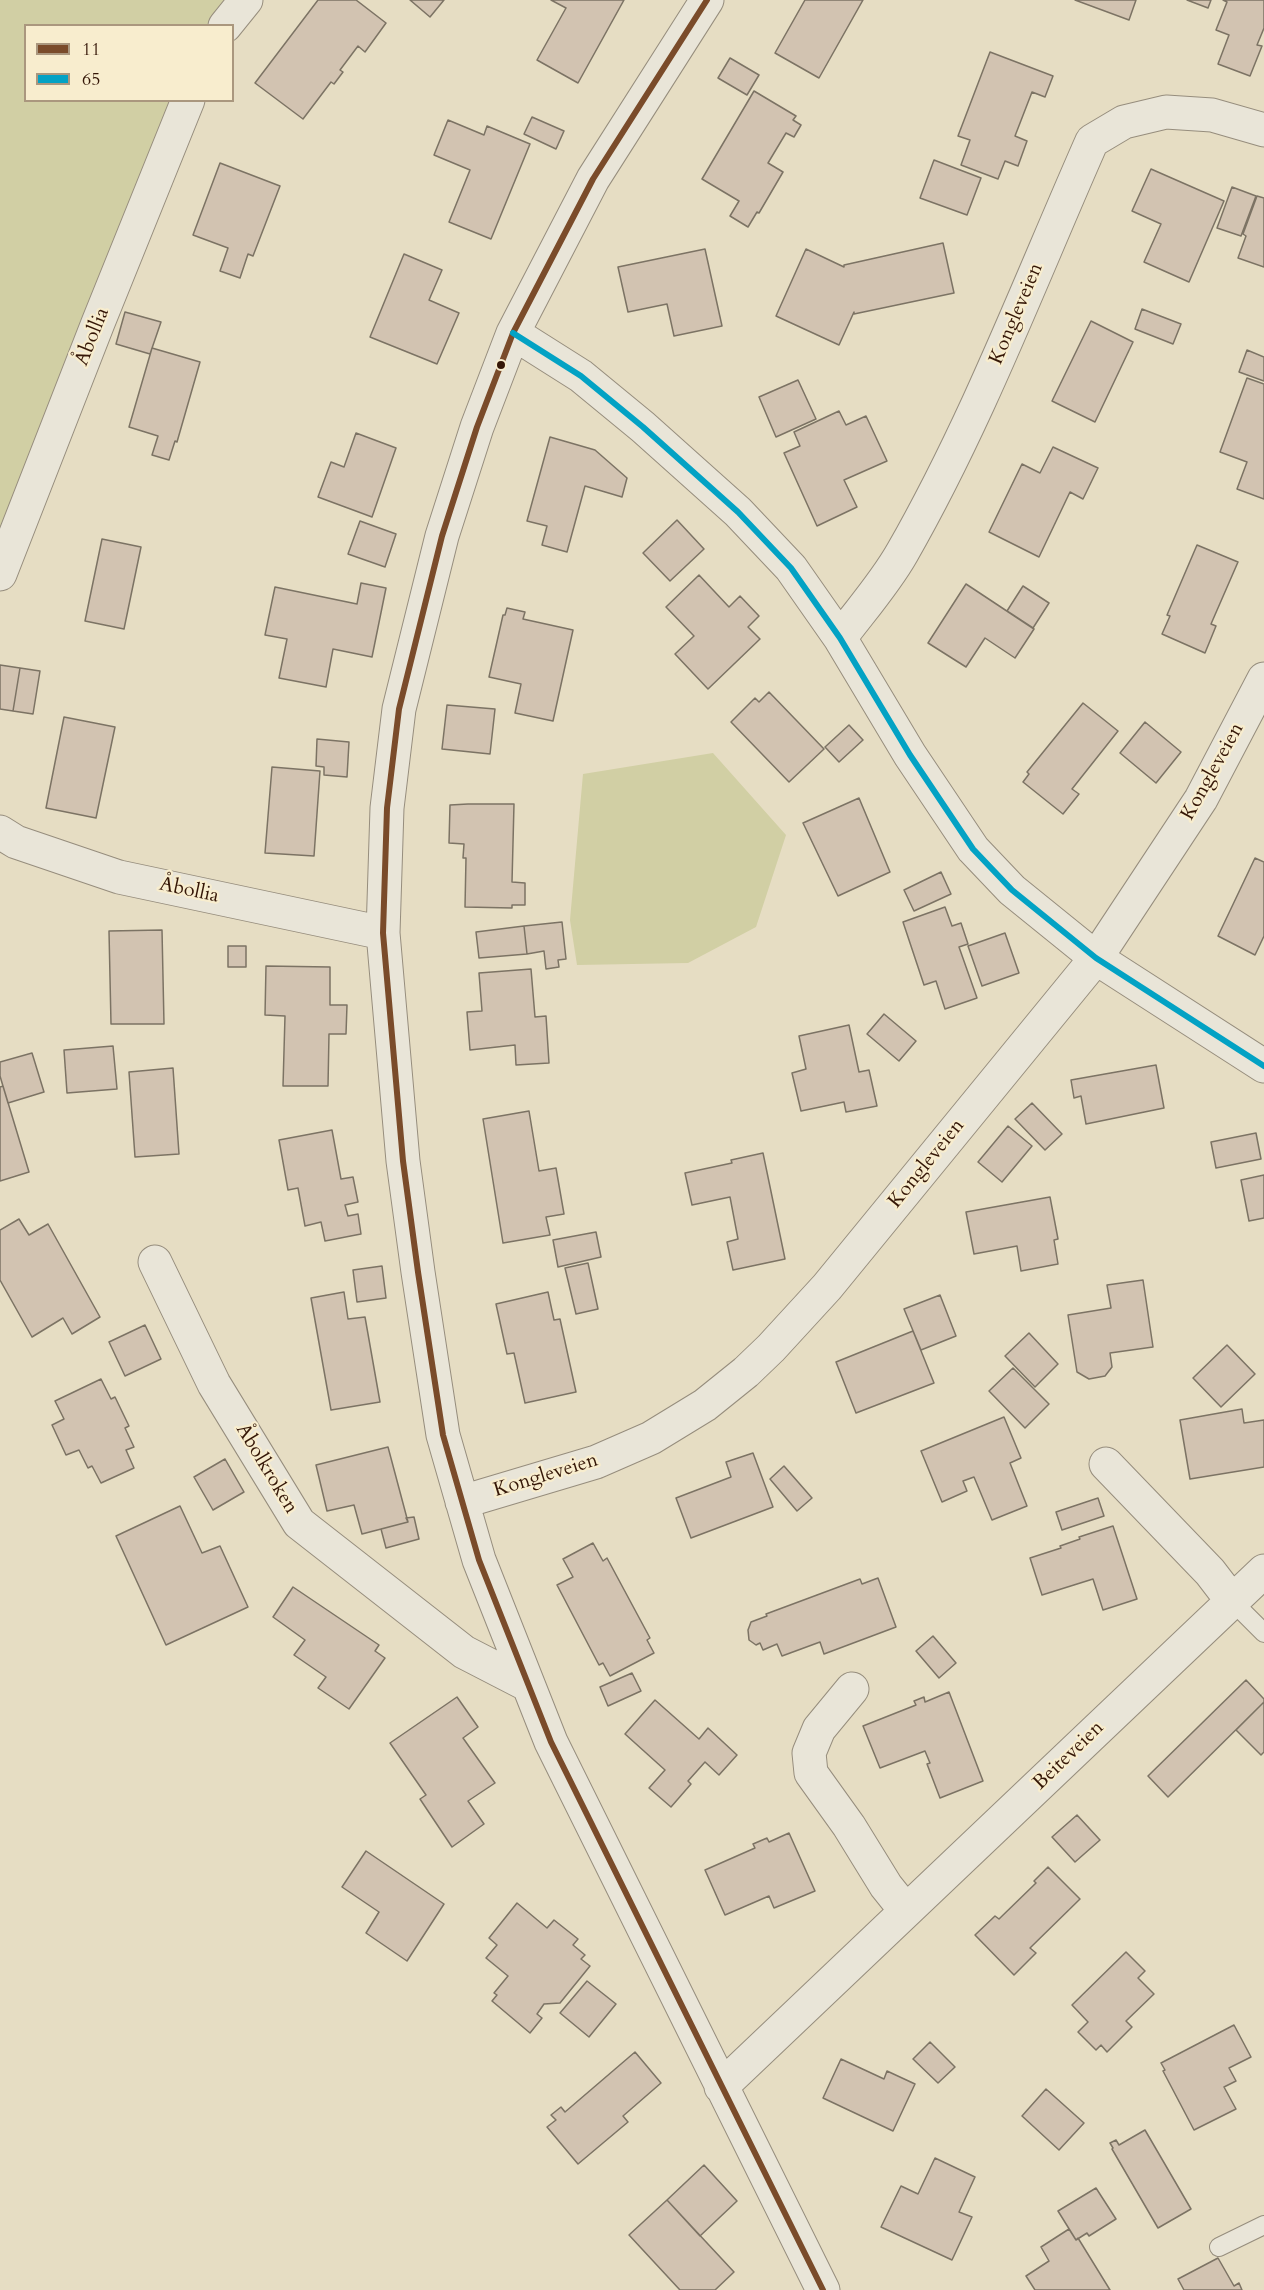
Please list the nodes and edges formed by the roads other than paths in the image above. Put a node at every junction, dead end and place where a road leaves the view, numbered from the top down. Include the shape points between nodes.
1 (246, 0) edge
2 (707, 0) edge
3 (227, 24) edge
4 (187, 102) edge
5 (1264, 130) edge
6 (513, 333) junction
7 (0, 574) edge
8 (840, 638) junction
9 (1264, 679) edge
10 (0, 832) edge
11 (383, 933) junction
12 (1096, 958) junction
13 (1264, 1066) edge
14 (155, 1262) dead end
15 (1106, 1464) dead end
16 (462, 1502) junction
17 (1264, 1571) edge
18 (1233, 1602) junction
19 (1264, 1633) edge
20 (526, 1684) junction
21 (852, 1689) dead end
22 (906, 1911) junction
23 (721, 2087) junction
24 (1264, 2225) edge
25 (1219, 2247) dead end
26 (823, 2290) edge

1 - 3 street
2 - 6 street via 593,179
4 - 7 street, Åbollia
5 - 8 street, Kongleveien via 1212,115 1166,112 1124,122 1092,141 973,417 901,555
6 - 8 street via 582,376 689,466 791,568
6 - 11 street via 442,536 399,709 387,808
8 - 12 street via 910,755 973,849 1012,890
9 - 12 street, Kongleveien via 1201,799
10 - 11 street, Åbollia via 16,842 119,877
11 - 16 street via 403,1161 418,1272 443,1435
12 - 13 street
12 - 16 street, Kongleveien via 827,1287 747,1372 705,1405 651,1438 596,1462
14 - 20 street, Åbolkroken via 214,1384 299,1523 464,1652
15 - 18 street via 1210,1572
16 - 20 street via 479,1560
17 - 18 street, Beiteveien
18 - 19 lane
18 - 22 street, Beiteveien
20 - 23 street via 551,1743
21 - 22 street via 819,1729 810,1753 811,1773
22 - 23 street, Beiteveien
23 - 26 street
24 - 25 lane

